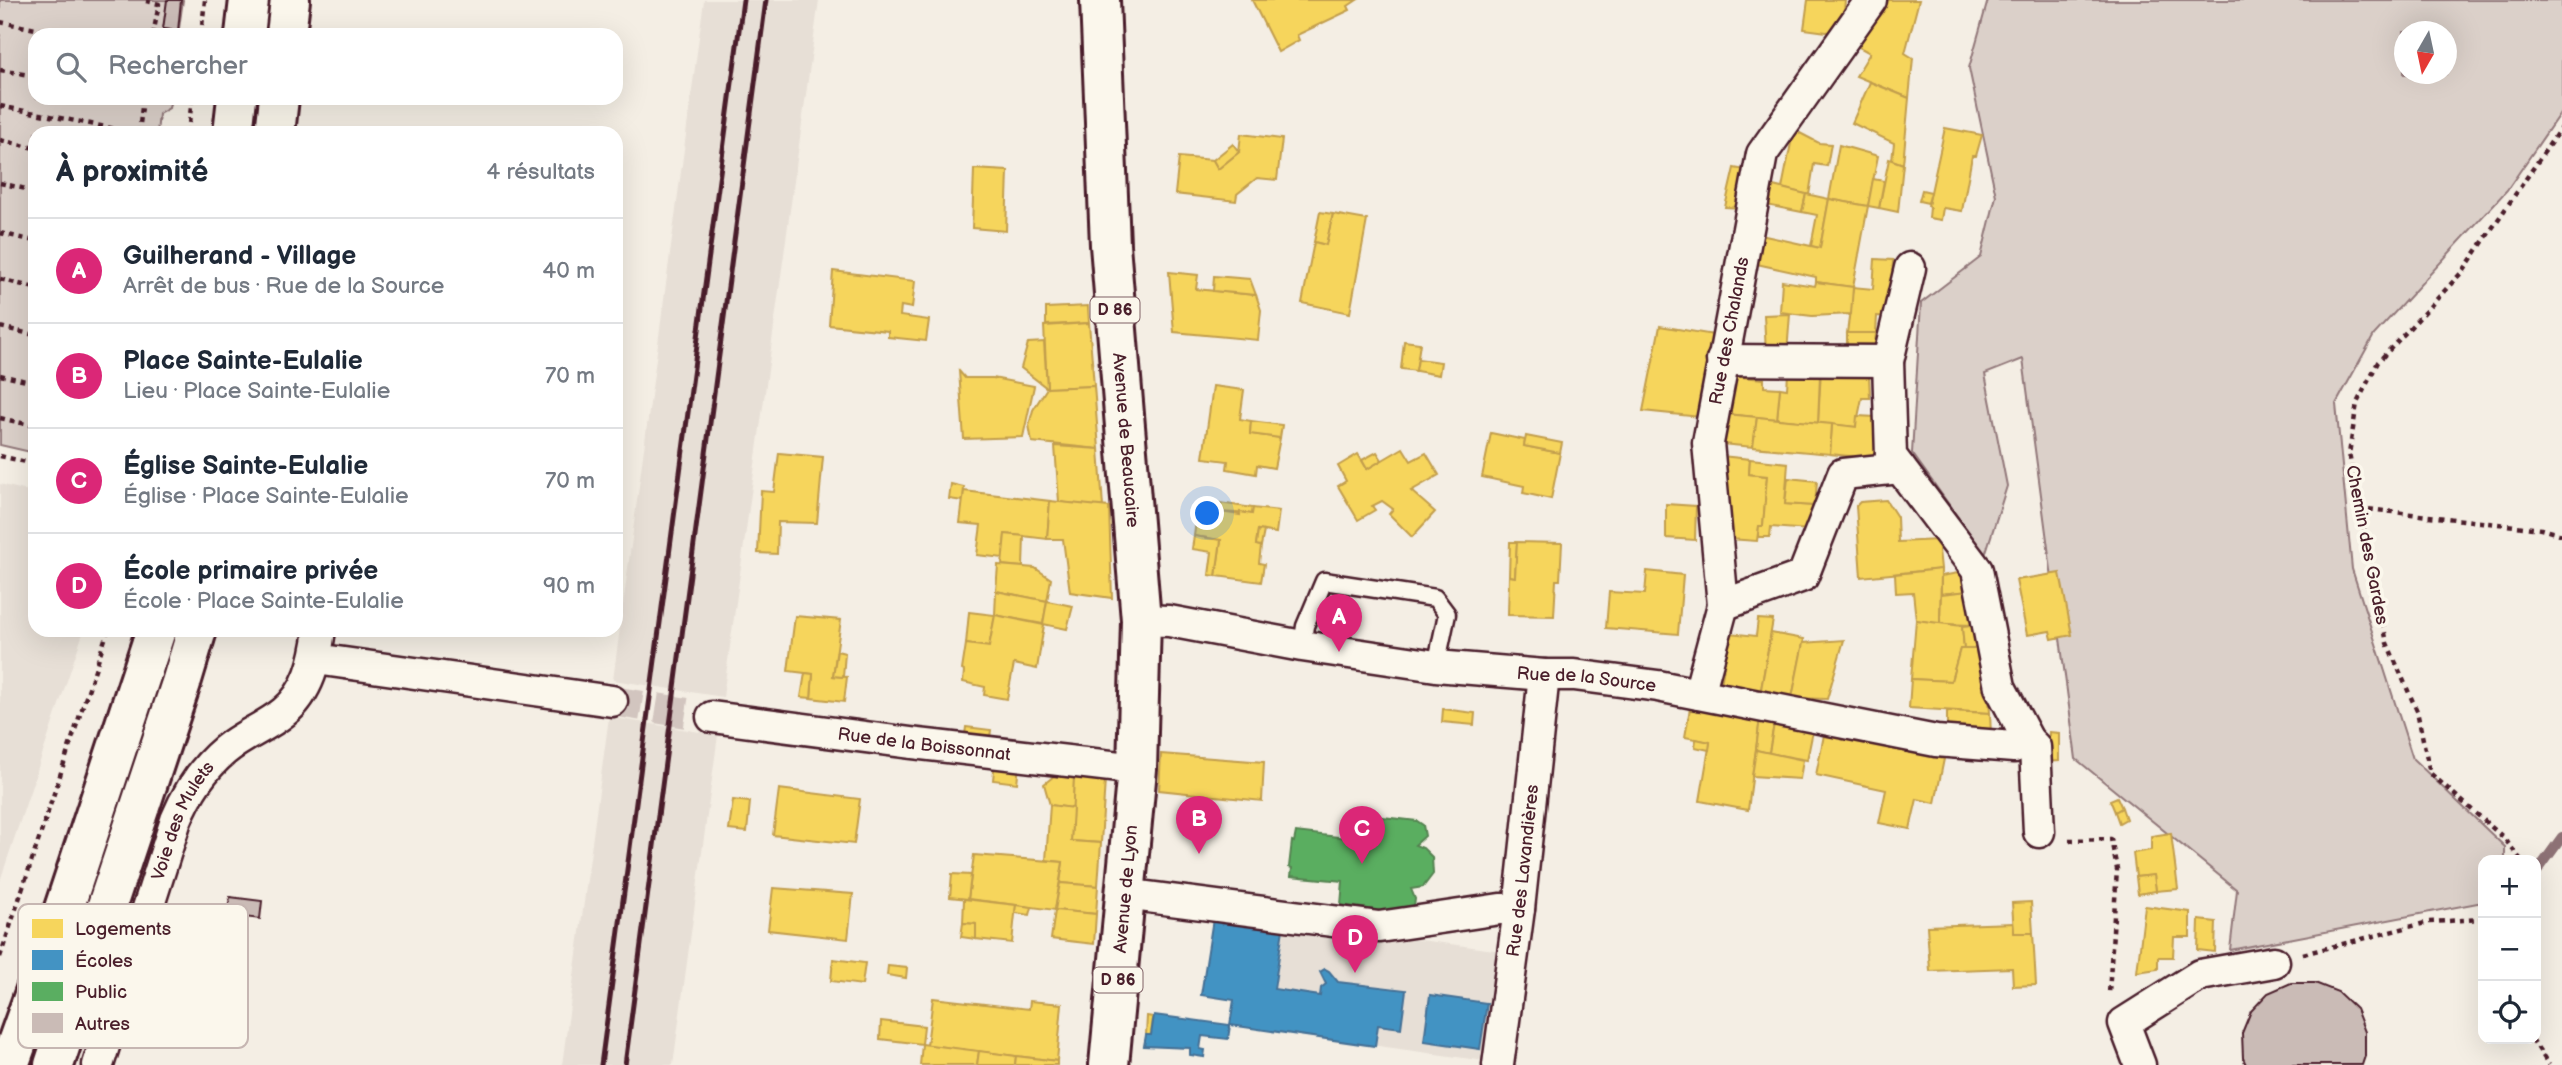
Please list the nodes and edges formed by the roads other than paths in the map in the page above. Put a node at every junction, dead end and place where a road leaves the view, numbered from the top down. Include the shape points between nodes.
1 (249, 0) edge
2 (290, 0) edge
3 (1100, 0) edge
4 (1871, 0) edge
5 (246, 28) edge
6 (287, 28) edge
7 (236, 105) edge
8 (278, 105) edge
9 (234, 126) edge
10 (276, 126) edge
11 (1910, 268) dead end
12 (1722, 360) junction
13 (1888, 360) junction
14 (1900, 468) junction
15 (1723, 605) junction
16 (1140, 620) junction
17 (154, 637) edge
18 (195, 637) edge
19 (318, 645) edge
20 (1302, 646) junction
21 (1436, 666) junction
22 (1544, 675) junction
23 (1699, 694) junction
24 (612, 701) tunnel mouth
25 (712, 717) tunnel mouth
26 (2028, 740) junction
27 (1135, 783) junction
28 (2039, 832) road end
29 (1125, 894) junction
30 (65, 904) edge
31 (108, 904) edge
32 (149, 904) edge
33 (1519, 909) junction
34 (2274, 962) road end
35 (18, 1040) edge
36 (60, 1048) edge
37 (103, 1048) edge
38 (9, 1065) edge
39 (54, 1065) edge
40 (98, 1065) edge
41 (1109, 1065) edge
42 (1499, 1065) edge
43 (2140, 1065) edge

1 - 5 main road
2 - 6 main road
3 - 16 main road, Avenue de Beaucaire / D 86 via 1110,245
4 - 12 street, Rue des Chalands via 1762,154
7 - 9 main road
8 - 10 main road
11 - 13 street
12 - 13 street
12 - 15 street, Rue des Chalands via 1708,443
13 - 14 street via 1891,456
14 - 15 street via 1843,474 1803,576
14 - 26 street via 1977,570 2000,687
15 - 23 street, Rue des Chalands
16 - 20 street, Rue de la Source via 1169,621
16 - 27 main road, Avenue de Beaucaire / D 86
17 - 30 main road
18 - 31 main road
19 - 24 street
19 - 32 street, Voie des Mulets via 306,685 285,711 226,749 186,796
20 - 21 street, Rue de la Source
20 - 21 lane via 1305,626 1324,581 1436,598 1447,614
21 - 22 street, Rue de la Source
22 - 23 street, Rue de la Source
22 - 33 street, Rue des Lavandières
23 - 26 street, Rue de la Source via 1936,741 2014,747
25 - 27 street, Rue de la Boissonnat via 911,743
26 - 28 street via 2035,747
27 - 29 main road, Avenue de Lyon / D 86
29 - 33 street via 1379,927
29 - 41 main road, Avenue de Lyon / D 86
33 - 42 street, Rue des Lavandières
34 - 43 street via 2200,975 2124,1023
35 - 38 main road
36 - 39 main road
37 - 40 street, Voie des Mulets

